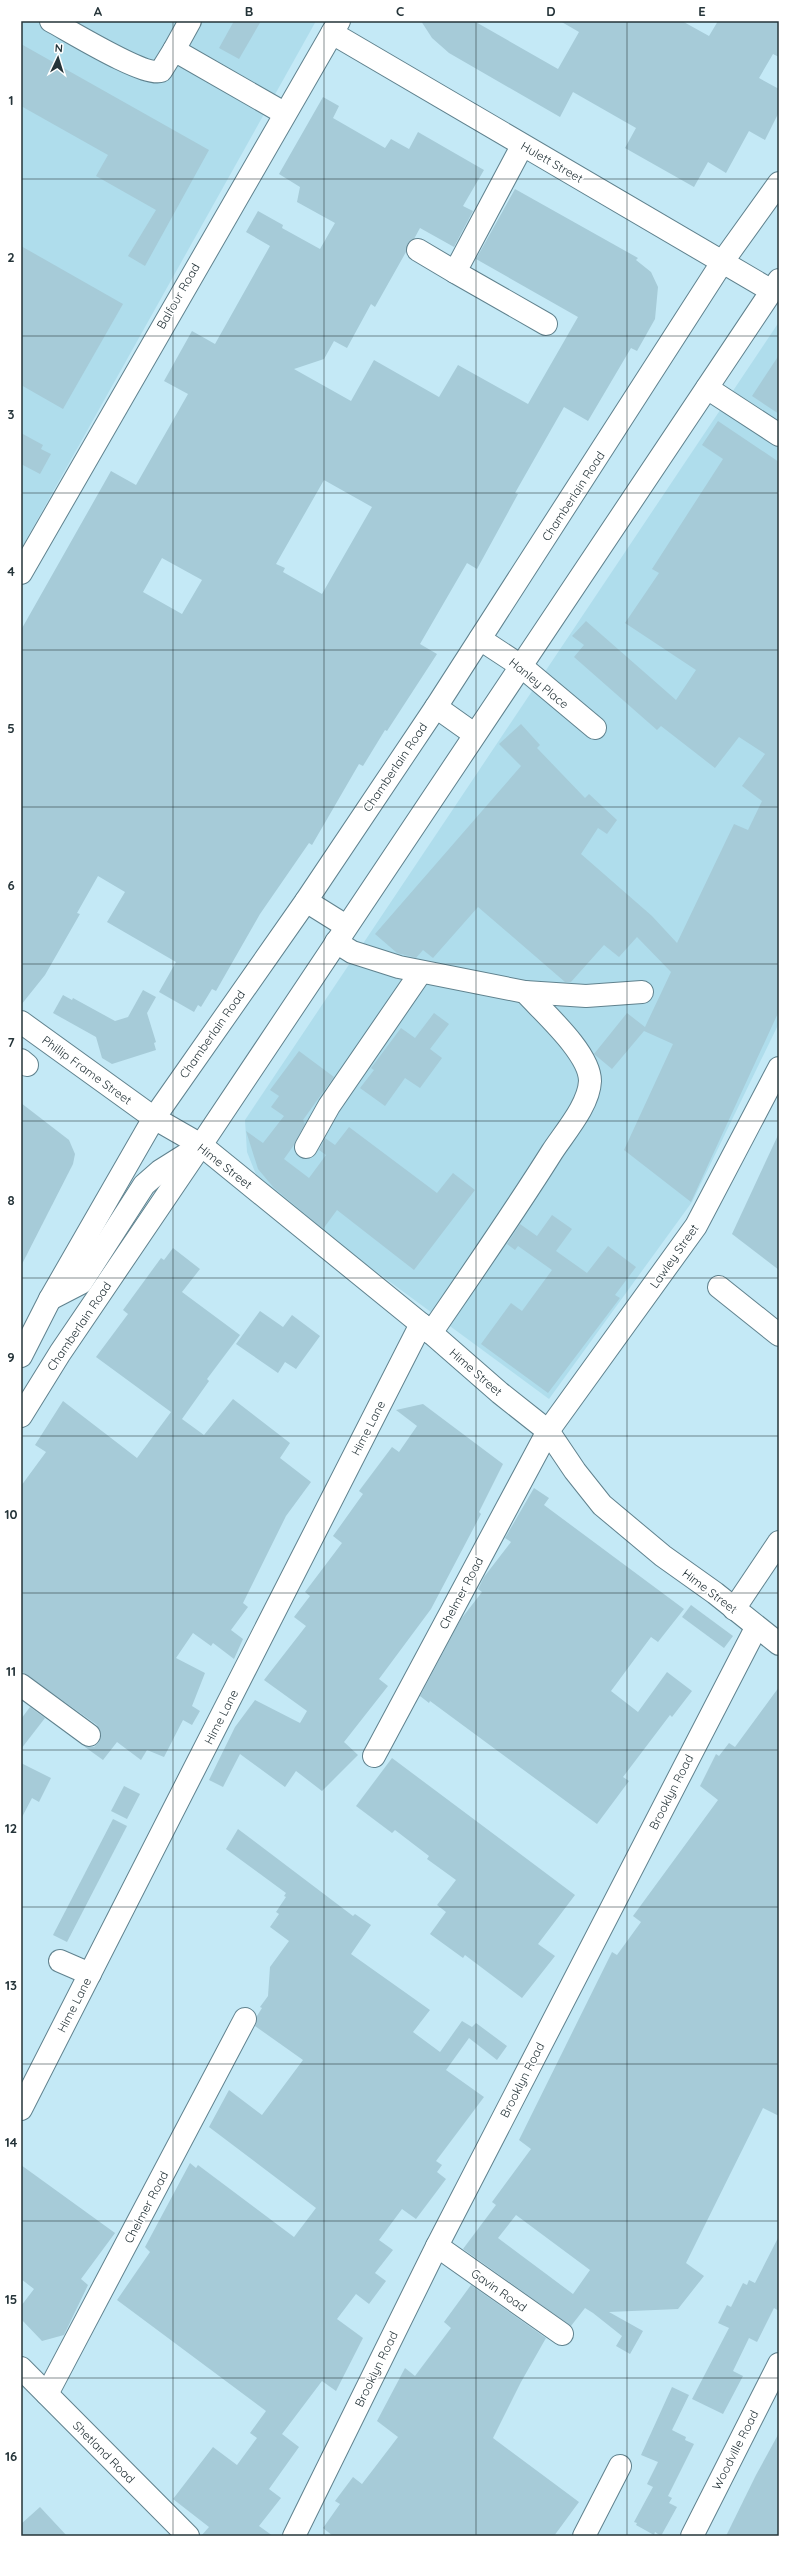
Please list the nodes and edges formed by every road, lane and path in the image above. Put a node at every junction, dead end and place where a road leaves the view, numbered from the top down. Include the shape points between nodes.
1 (51, 21) edge
2 (190, 21) edge
3 (336, 27) edge
4 (174, 50) junction
5 (284, 113) junction
6 (522, 146) junction
7 (779, 183) edge
8 (418, 250) dead end
9 (723, 261) junction
10 (455, 272) junction
11 (775, 286) edge
12 (546, 324) dead end
13 (707, 388) junction
14 (779, 435) edge
15 (21, 573) edge
16 (480, 639) junction
17 (521, 666) junction
18 (436, 706) junction
19 (596, 728) dead end
20 (474, 734) junction
21 (306, 901) junction
22 (341, 934) junction
23 (421, 972) junction
24 (525, 992) junction
25 (642, 992) dead end
26 (21, 1022) edge
27 (779, 1068) edge
28 (154, 1118) junction
29 (201, 1145) junction
30 (306, 1147) dead end
31 (718, 1287) dead end
32 (50, 1299) junction
33 (426, 1329) junction
34 (779, 1335) edge
35 (26, 1347) edge
36 (60, 1352) junction
37 (21, 1416) edge
38 (548, 1431) junction
39 (779, 1542) edge
40 (734, 1609) junction
41 (756, 1628) junction
42 (779, 1644) edge
43 (21, 1685) edge
44 (89, 1735) dead end
45 (374, 1756) dead end
46 (60, 1961) dead end
47 (90, 1974) junction
48 (245, 2019) dead end
49 (21, 2109) edge
50 (437, 2246) junction
51 (562, 2334) dead end
52 (779, 2364) edge
53 (21, 2368) edge
54 (47, 2394) junction
55 (620, 2466) dead end
56 (188, 2536) edge
57 (294, 2536) edge
58 (584, 2536) edge
59 (692, 2536) edge

1 - 4 street via 135,66 153,72 161,70
2 - 4 street
3 - 5 street, Balfour Road
3 - 6 street, Hulett Street
4 - 5 street
5 - 15 street, Balfour Road
6 - 9 street, Hulett Street
6 - 10 street
7 - 9 street, Chamberlain Road
8 - 10 street
9 - 11 street, Hulett Street
9 - 16 street, Chamberlain Road
10 - 12 street
11 - 13 street, Chamberlain Road
13 - 14 street
13 - 17 street, Chamberlain Road
16 - 17 street, Hanley Place
16 - 18 street, Chamberlain Road
17 - 19 street, Hanley Place
17 - 20 street, Chamberlain Road
18 - 20 street
18 - 21 street, Chamberlain Road
20 - 22 street, Chamberlain Road
21 - 22 street
21 - 28 street, Chamberlain Road
22 - 23 street via 364,956
22 - 29 street, Chamberlain Road
23 - 24 street
23 - 30 street via 329,1106
24 - 25 street via 586,996
24 - 33 street, Hime Lane via 567,1038 587,1066 590,1080 587,1096 531,1185
26 - 28 street, Phillip Frame Street
27 - 38 street, Lawley Street via 696,1226
28 - 29 street, Hime Street
28 - 32 street, Chamberlain Road
29 - 32 street via 160,1171 144,1185 81,1283
29 - 33 street, Hime Street
29 - 36 street, Chamberlain Road
31 - 34 street
32 - 35 street, Chamberlain Road
33 - 38 street, Hime Street
33 - 47 street, Hime Lane
35 - 36 street
36 - 37 street, Chamberlain Road
38 - 40 street, Hime Street via 602,1505 663,1556
38 - 45 street, Chelmer Road
39 - 40 street
40 - 41 street, Hime Street
41 - 42 street, Hime Street
41 - 50 street, Brooklyn Road
43 - 44 street
46 - 47 street
47 - 49 street, Hime Lane
48 - 54 street, Chelmer Road
50 - 51 street, Gavin Road
50 - 57 street, Brooklyn Road
52 - 59 street, Woodville Road
53 - 54 street, Shetland Road
54 - 56 street, Shetland Road
55 - 58 street

